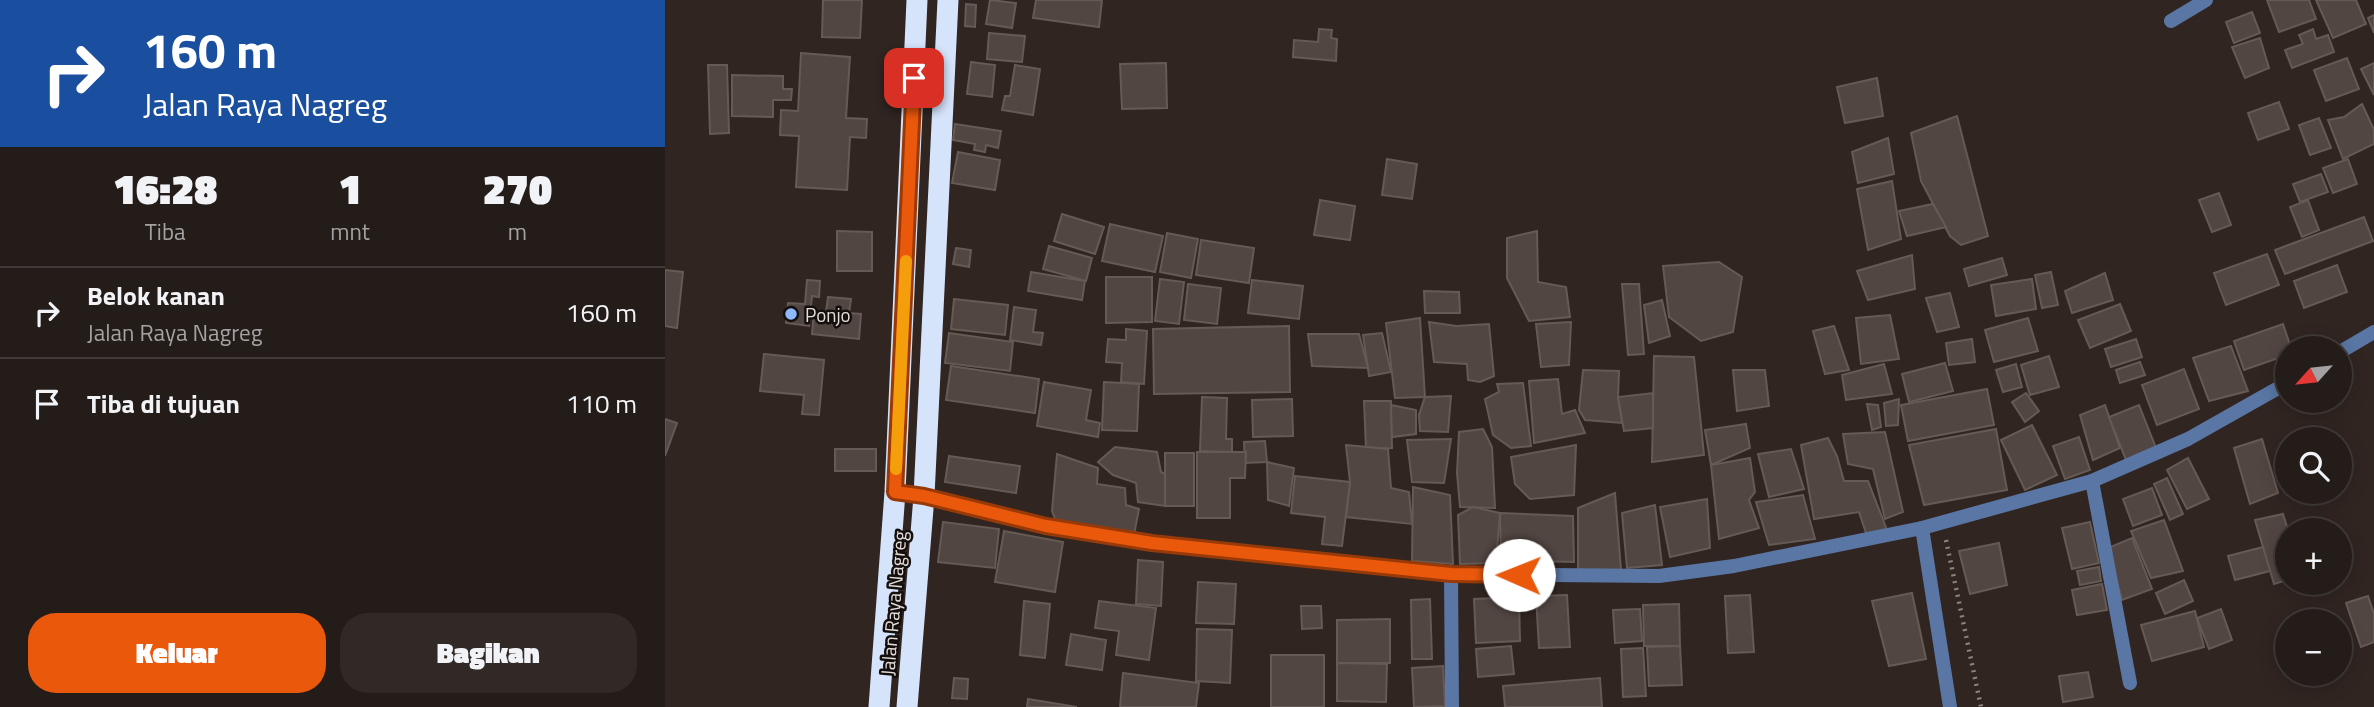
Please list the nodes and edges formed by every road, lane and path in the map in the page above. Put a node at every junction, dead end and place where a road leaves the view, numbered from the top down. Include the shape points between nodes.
1 (917, 0) edge
2 (948, 0) edge
3 (2207, 0) edge
4 (2171, 21) dead end
5 (2374, 332) edge
6 (2352, 345) edge
7 (2275, 390) edge
8 (2092, 481) junction
9 (895, 492) junction
10 (924, 496) junction
11 (1943, 522) junction
12 (1922, 528) junction
13 (1451, 574) junction
14 (2130, 683) dead end
15 (879, 707) edge
16 (907, 707) edge
17 (1453, 707) edge
18 (1949, 707) edge
19 (1982, 707) edge

1 - 9 highway, Jalan Raya Nagreg
2 - 10 highway, Jalan Raya Nagreg
3 - 4 street
5 - 6 street
7 - 8 street via 2188,439
8 - 11 street
8 - 14 street
9 - 10 street
9 - 15 highway, Jalan Raya Nagreg
10 - 13 street via 1046,526 1152,543
10 - 16 highway, Jalan Raya Nagreg
11 - 12 street
11 - 19 path
12 - 13 street via 1734,566 1659,576
12 - 18 street
13 - 17 street

